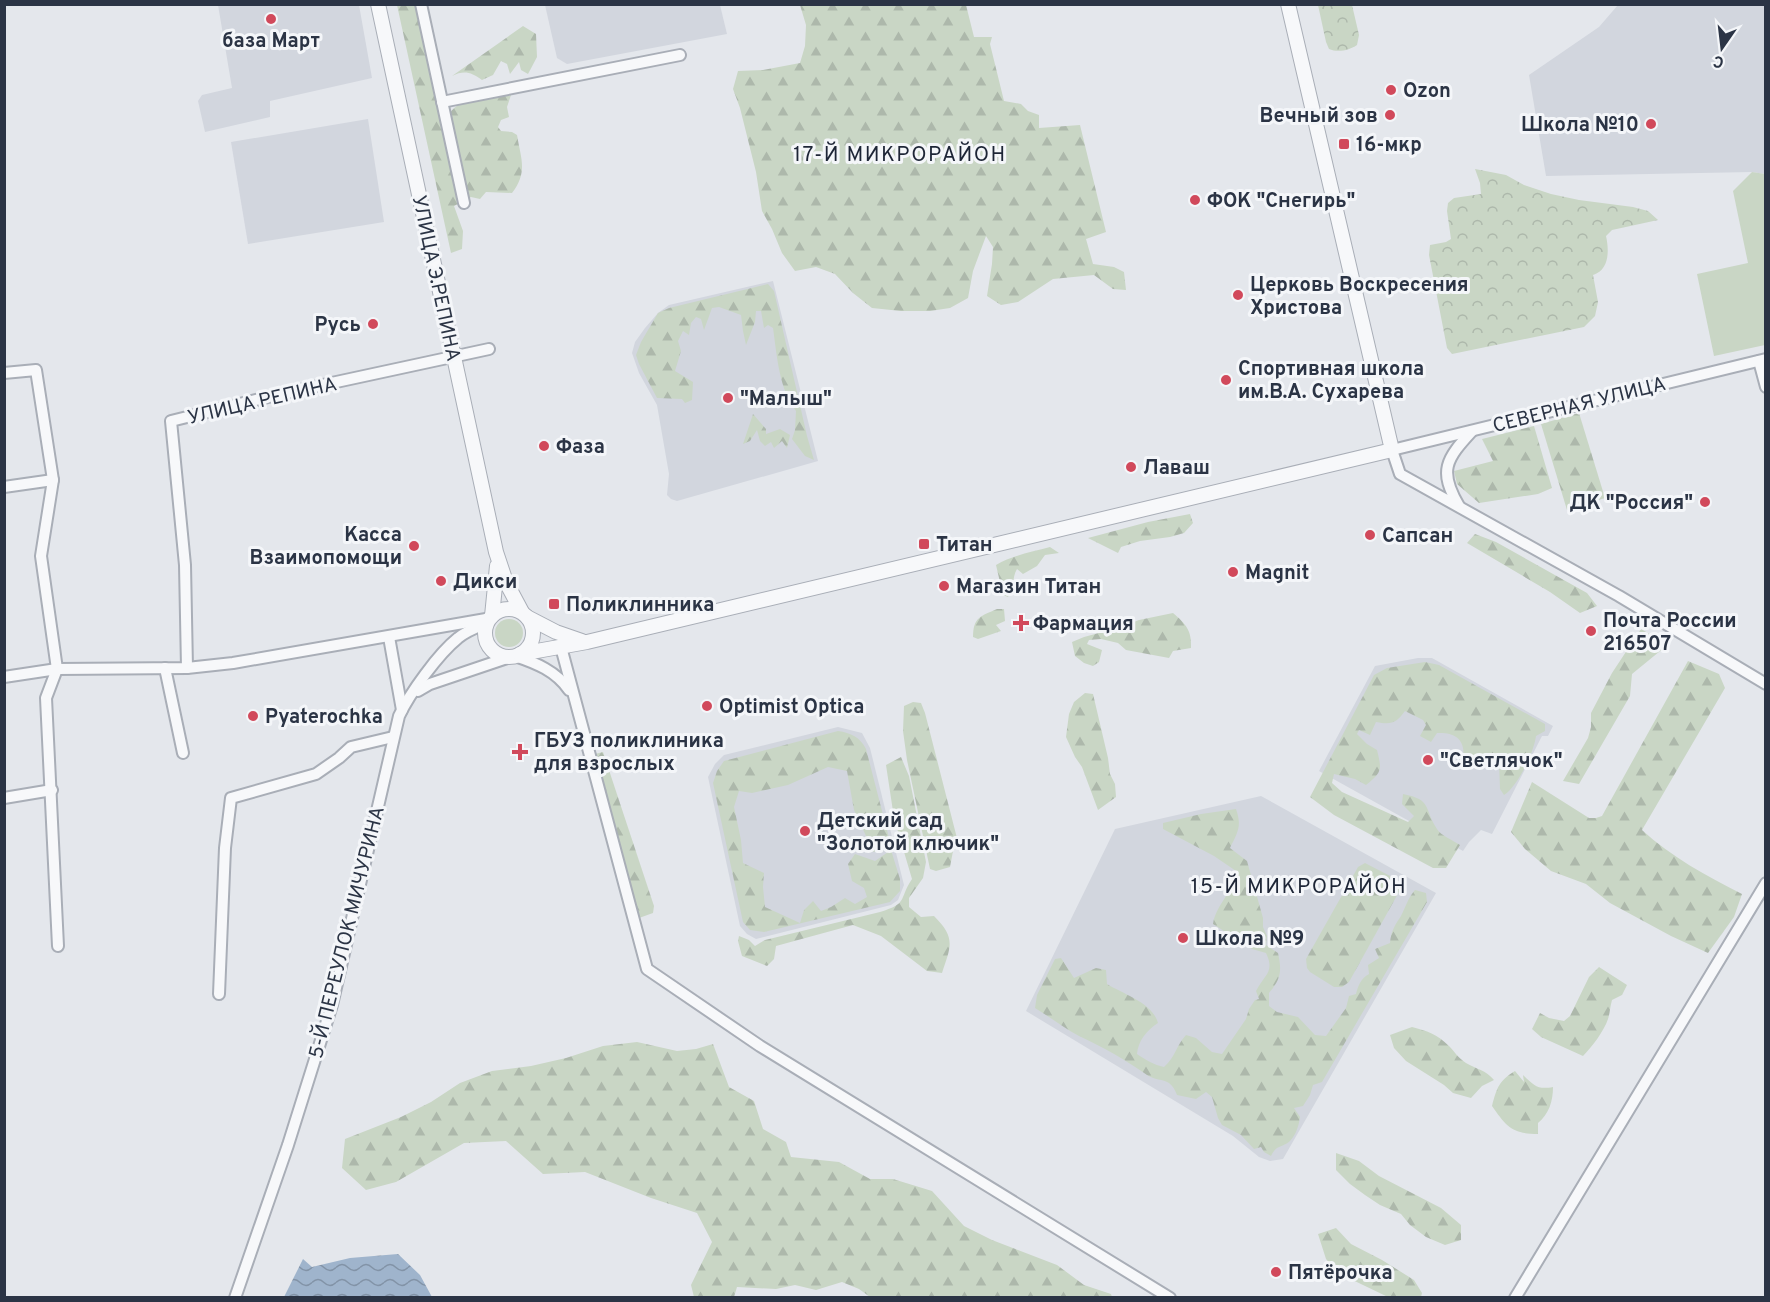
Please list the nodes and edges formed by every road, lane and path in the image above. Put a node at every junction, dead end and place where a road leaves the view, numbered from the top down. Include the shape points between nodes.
1 (378, 4) edge
2 (421, 4) edge
3 (1288, 4) edge
4 (680, 55) dead end
5 (442, 102) junction
6 (464, 203) dead end
7 (489, 349) dead end
8 (454, 356) junction
9 (1762, 360) edge
10 (4, 373) edge
11 (1766, 387) edge
12 (1472, 430) junction
13 (1392, 450) junction
14 (54, 480) junction
15 (4, 487) edge
16 (1459, 506) junction
17 (496, 552) junction
18 (525, 615) junction
19 (489, 619) junction
20 (389, 637) junction
21 (587, 642) junction
22 (561, 647) junction
23 (515, 656) junction
24 (187, 668) junction
25 (57, 669) junction
26 (165, 669) junction
27 (4, 677) edge
28 (1764, 680) edge
29 (574, 699) junction
30 (405, 706) junction
31 (393, 737) junction
32 (183, 753) dead end
33 (52, 790) junction
34 (4, 798) edge
35 (1766, 883) edge
36 (58, 946) dead end
37 (219, 994) dead end
38 (235, 1298) edge
39 (1170, 1298) edge
40 (1515, 1298) edge

1 - 8 street, УЛИЦА Э.РЕПИНА
2 - 5 street
3 - 13 street
4 - 5 street
5 - 6 street
7 - 8 street, УЛИЦА РЕПИНА
8 - 17 street, УЛИЦА Э.РЕПИНА
8 - 24 street, УЛИЦА РЕПИНА via 171,421 185,565
9 - 11 street
9 - 12 street, СЕВЕРНАЯ УЛИЦА
10 - 14 street via 36,370
12 - 13 street, СЕВЕРНАЯ УЛИЦА
12 - 16 street via 1446,469
13 - 16 street via 1400,474
13 - 21 street
14 - 15 street
14 - 25 street via 41,556
16 - 28 street
17 - 18 street, УЛИЦА Э.РЕПИНА via 506,582
17 - 19 street, УЛИЦА Э.РЕПИНА via 497,575
18 - 19 street via 503,609
18 - 21 street
18 - 23 street via 533,634 529,646
19 - 20 street
19 - 23 street via 485,633 488,644 505,657
19 - 30 street, 5-Й ПЕРЕУЛОК МИЧУРИНА via 457,638
20 - 24 street
20 - 30 street
21 - 22 street
22 - 23 street
22 - 29 street
23 - 29 street via 557,676
23 - 30 street via 430,684
24 - 26 street
25 - 26 street
25 - 27 street
25 - 33 street via 46,698
26 - 32 street
29 - 39 street via 647,969 760,1046
30 - 31 street, 5-Й ПЕРЕУЛОК МИЧУРИНА
31 - 37 street via 351,747 316,774 231,798
31 - 38 street, 5-Й ПЕРЕУЛОК МИЧУРИНА via 332,1005
33 - 34 street
33 - 36 street
35 - 40 street

